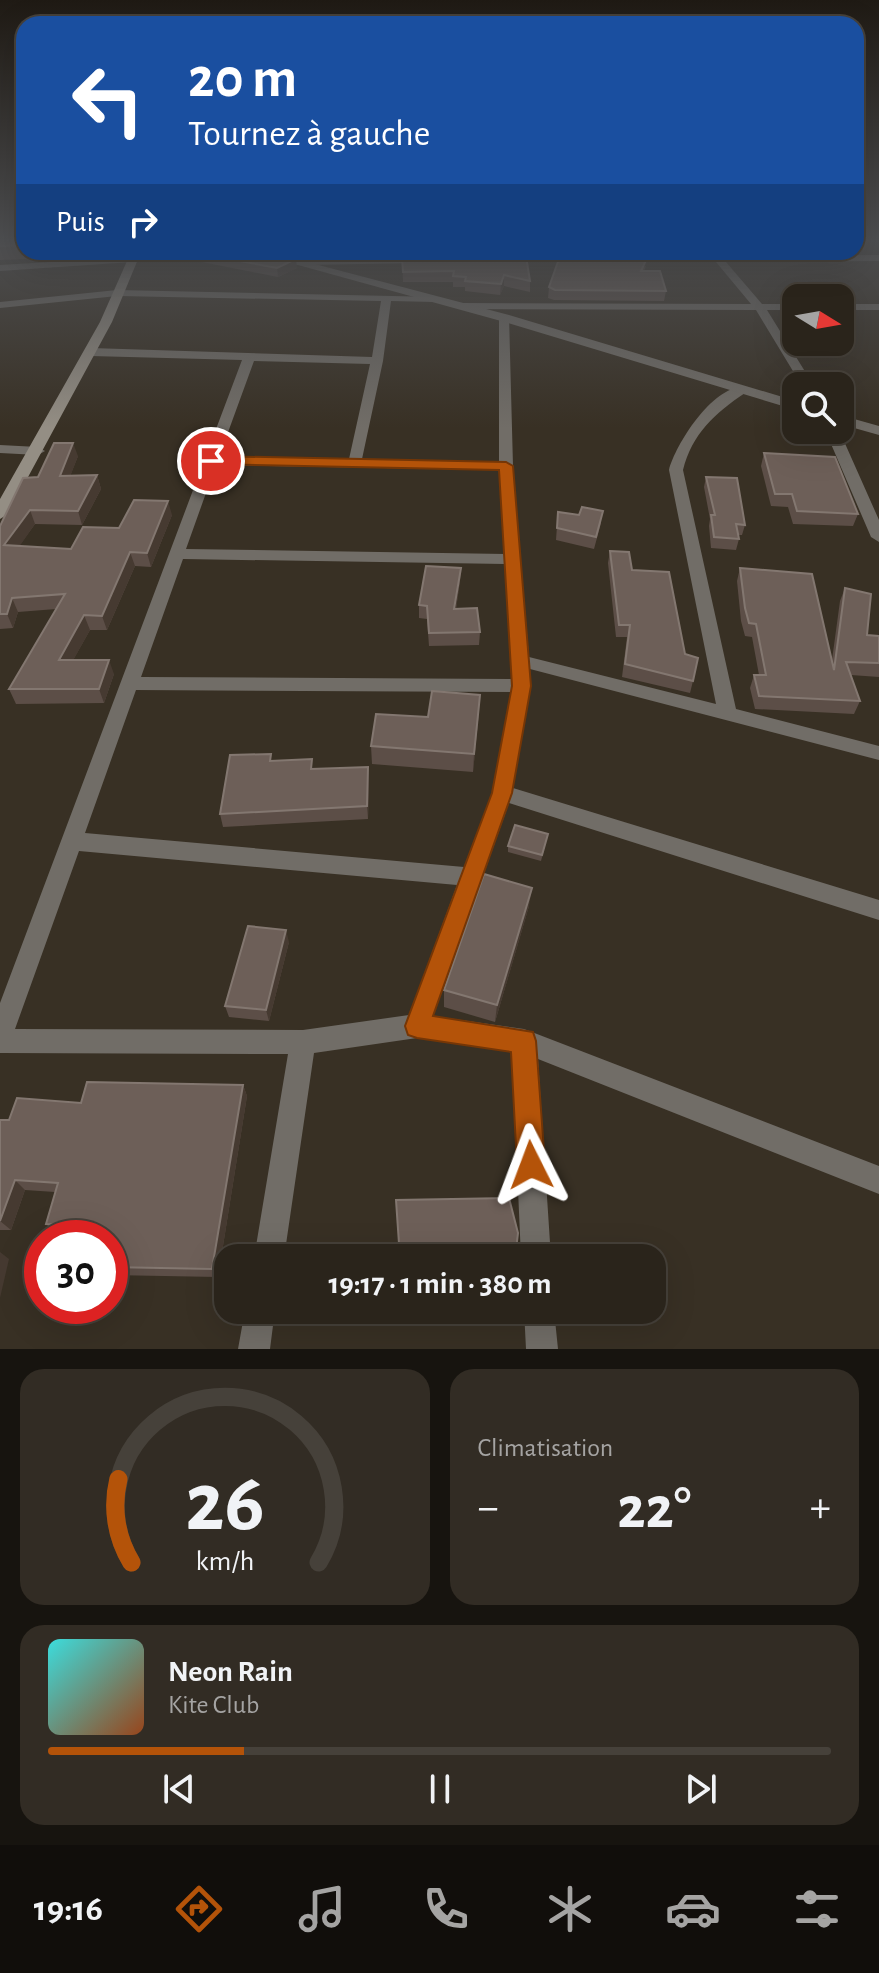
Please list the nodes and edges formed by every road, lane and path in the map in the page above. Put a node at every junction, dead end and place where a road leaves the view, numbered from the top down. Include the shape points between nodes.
1 (386, 301) edge
2 (30, 302) edge
3 (113, 302) edge
4 (446, 302) edge
5 (755, 302) edge
6 (0, 305) edge
7 (461, 306) junction
8 (782, 307) edge
9 (854, 307) edge
10 (879, 307) edge
11 (760, 308) junction
12 (505, 318) junction
13 (91, 352) junction
14 (249, 357) junction
15 (377, 361) junction
16 (799, 372) edge
17 (741, 390) junction
18 (782, 402) edge
19 (854, 423) edge
20 (879, 431) edge
21 (838, 444) edge
22 (0, 449) edge
23 (38, 451) junction
24 (211, 461) junction
25 (355, 462) junction
26 (506, 466) junction
27 (0, 514) edge
28 (879, 537) edge
29 (177, 554) junction
30 (511, 559) junction
31 (522, 661) junction
32 (129, 683) junction
33 (522, 686) junction
34 (728, 715) junction
35 (879, 753) edge
36 (502, 793) junction
37 (71, 841) junction
38 (471, 877) junction
39 (879, 910) edge
40 (417, 1026) junction
41 (0, 1038) edge
42 (524, 1041) junction
43 (303, 1042) junction
44 (879, 1180) edge
45 (271, 1244) edge
46 (535, 1244) edge
47 (258, 1324) edge
48 (540, 1324) edge
49 (254, 1349) edge
50 (542, 1349) edge

1 - 15 street
2 - 6 street
3 - 13 main road
4 - 7 street
5 - 11 street
7 - 11 street
7 - 12 street
8 - 11 street
9 - 10 street
11 - 16 street
12 - 17 street
12 - 26 street
13 - 14 street
13 - 23 main road
14 - 15 street
14 - 24 street
15 - 25 street
17 - 18 street
17 - 34 street via 699,424 683,446 676,470
19 - 20 street
21 - 28 street
22 - 23 street
23 - 27 main road
24 - 25 street
24 - 29 street
25 - 26 street
26 - 30 street
29 - 30 street
29 - 32 street
30 - 31 street
31 - 33 street
31 - 34 street
32 - 33 street
32 - 37 street
33 - 36 street
34 - 35 street
36 - 38 street
36 - 39 street
37 - 38 street
37 - 41 street
38 - 40 street
40 - 42 street
40 - 43 street
41 - 43 street
42 - 44 street
42 - 46 street
43 - 45 street
47 - 49 street
48 - 50 street

